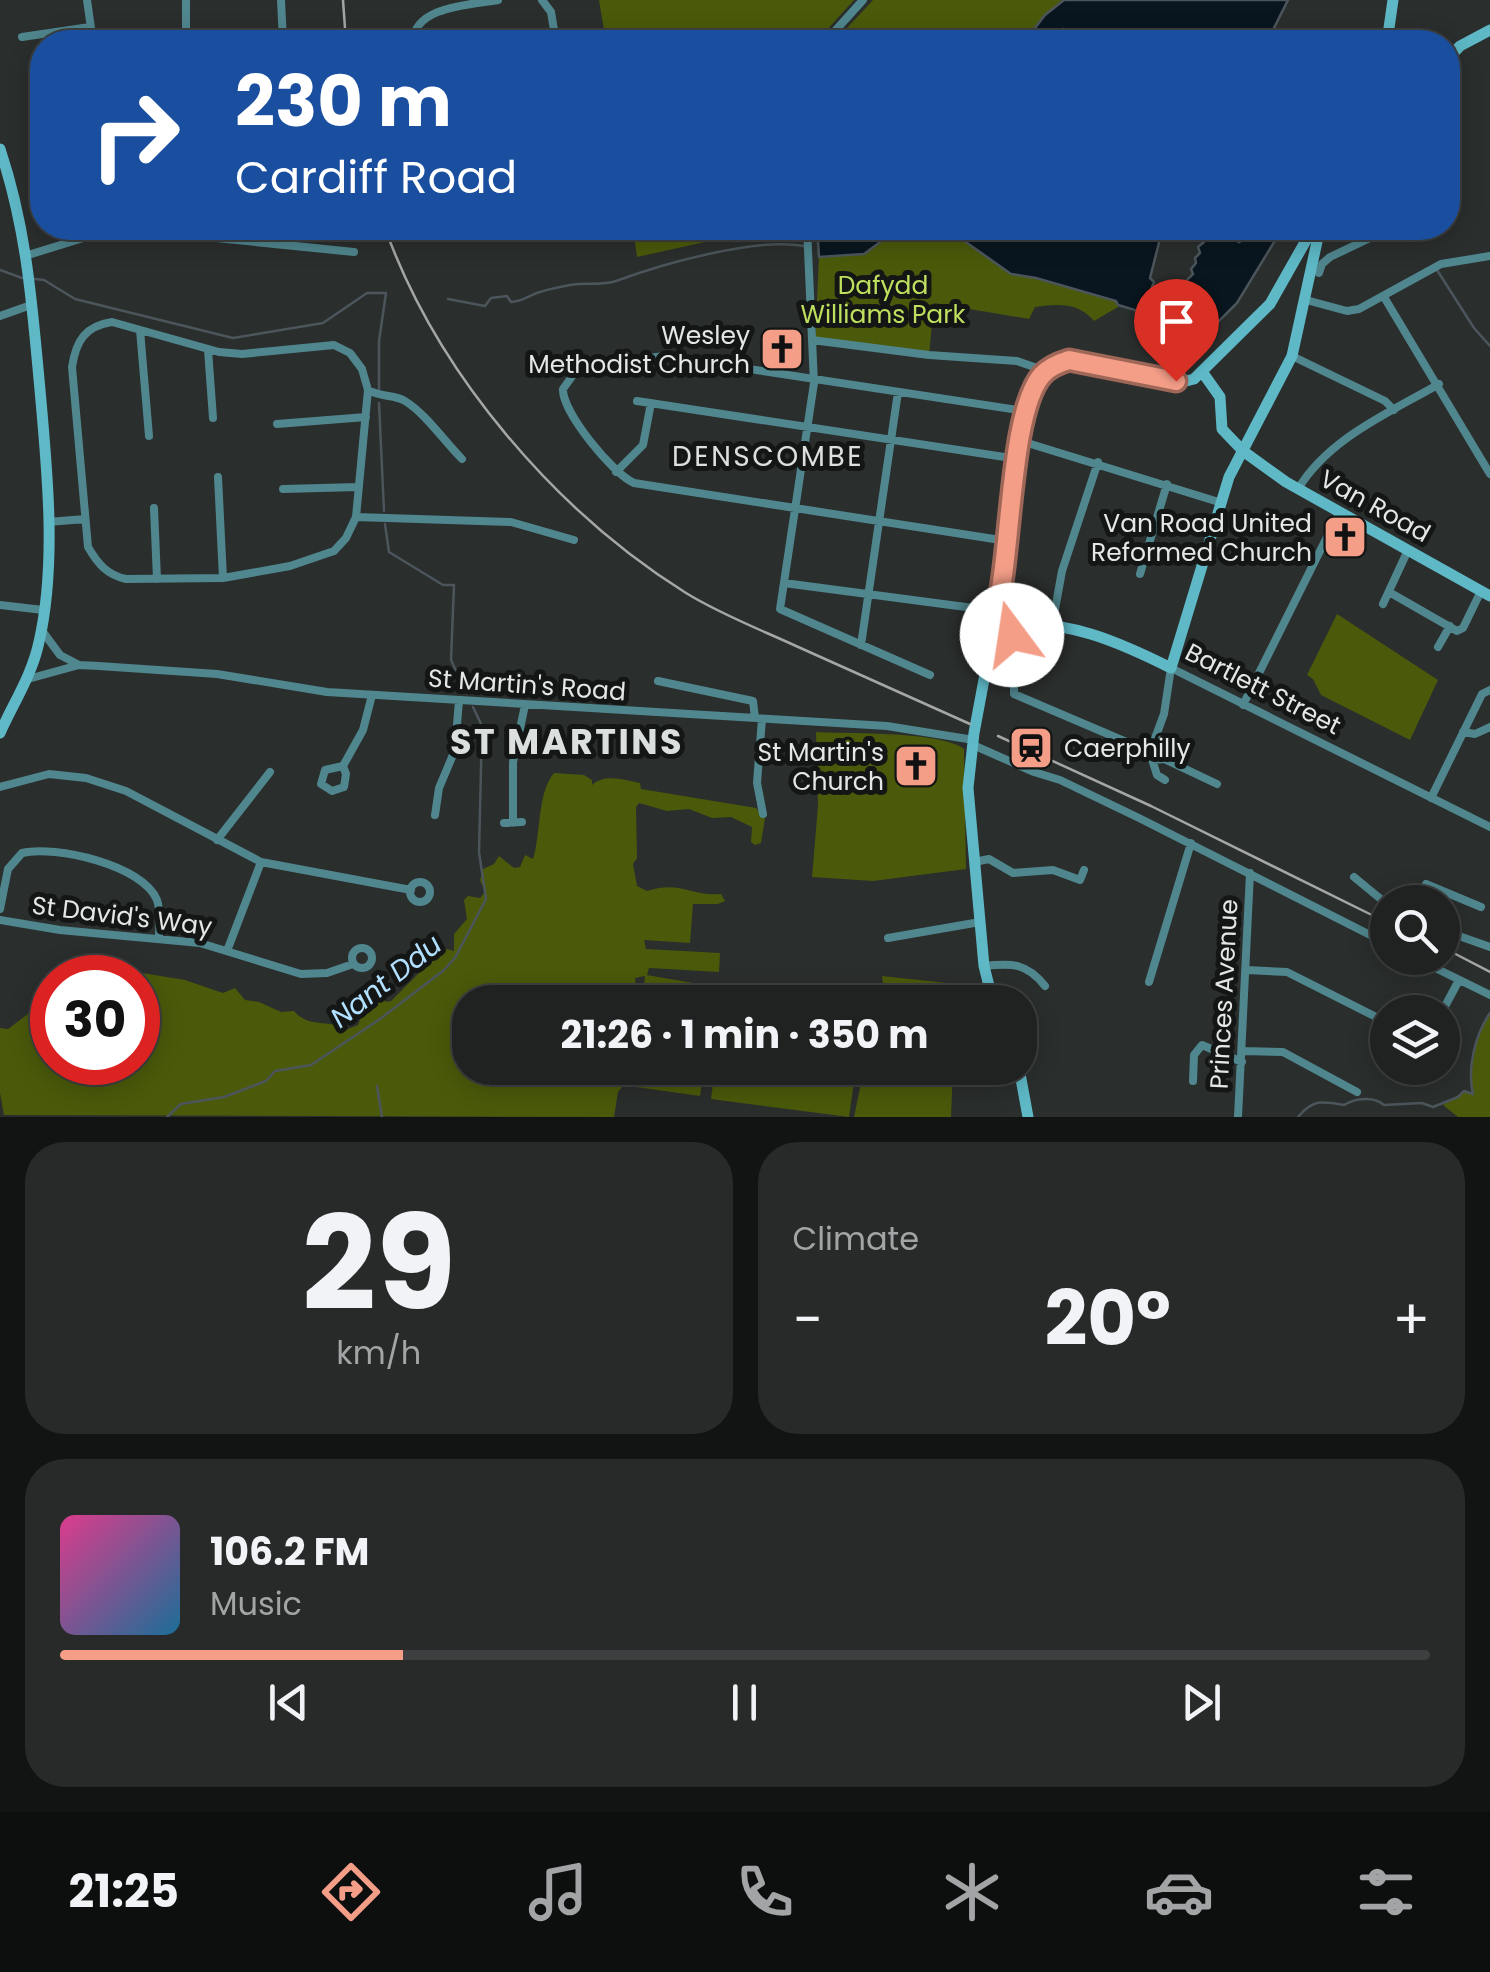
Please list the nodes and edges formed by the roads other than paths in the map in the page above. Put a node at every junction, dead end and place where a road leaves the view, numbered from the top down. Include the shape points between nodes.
1 (87, 0) edge
2 (186, 0) edge
3 (281, 0) edge
4 (498, 0) edge
5 (542, 0) edge
6 (863, 0) edge
7 (1392, 0) edge
8 (90, 28) joint
9 (75, 30) edge
10 (186, 30) edge
11 (282, 30) edge
12 (416, 30) edge
13 (554, 30) edge
14 (836, 30) edge
15 (1388, 30) edge
16 (1490, 30) edge
17 (30, 36) edge
18 (22, 37) dead end
19 (1460, 46) edge
20 (0, 148) edge
21 (82, 240) edge
22 (252, 240) edge
23 (288, 240) edge
24 (808, 240) edge
25 (1309, 240) edge
26 (1315, 240) edge
27 (1366, 240) edge
28 (288, 245) junction
29 (354, 252) dead end
30 (1490, 256) edge
31 (29, 262) junction
32 (1319, 272) dead end
33 (1281, 288) junction
34 (1311, 297) junction
35 (1384, 297) junction
36 (31, 305) junction
37 (0, 316) edge
38 (140, 330) junction
39 (812, 340) junction
40 (208, 350) junction
41 (1292, 356) junction
42 (1046, 371) junction
43 (1202, 373) junction
44 (814, 378) junction
45 (1439, 384) junction
46 (368, 390) junction
47 (898, 392) junction
48 (637, 401) dead end
49 (651, 403) junction
50 (1394, 410) junction
51 (1026, 411) junction
52 (366, 417) junction
53 (213, 418) dead end
54 (276, 424) dead end
55 (807, 426) junction
56 (149, 436) dead end
57 (891, 439) junction
58 (1027, 443) junction
59 (1243, 451) junction
60 (462, 459) dead end
61 (1018, 459) junction
62 (1098, 462) junction
63 (616, 472) junction
64 (1490, 474) edge
65 (218, 477) dead end
66 (1167, 484) junction
67 (358, 487) junction
68 (283, 489) dead end
69 (1298, 490) junction
70 (1223, 503) junction
71 (154, 508) dead end
72 (795, 508) junction
73 (1339, 513) junction
74 (356, 517) junction
75 (86, 519) junction
76 (879, 520) junction
77 (48, 522) junction
78 (574, 540) dead end
79 (1007, 541) junction
80 (1408, 550) junction
81 (1140, 574) dead end
82 (223, 578) junction
83 (157, 579) junction
84 (784, 583) junction
85 (1487, 591) edge
86 (1389, 592) junction
87 (868, 594) junction
88 (0, 604) edge
89 (1383, 604) dead end
90 (43, 610) junction
91 (996, 612) junction
92 (1006, 626) junction
93 (1052, 626) junction
94 (1450, 626) junction
95 (41, 629) junction
96 (992, 641) junction
97 (861, 644) junction
98 (1438, 647) dead end
99 (79, 665) junction
100 (1171, 668) junction
101 (930, 675) dead end
102 (28, 679) junction
103 (658, 682) dead end
104 (1490, 690) edge
105 (372, 695) junction
106 (459, 700) junction
107 (525, 705) junction
108 (1242, 705) junction
109 (758, 719) junction
110 (1490, 727) edge
111 (1463, 732) junction
112 (0, 733) edge
113 (973, 742) junction
114 (1151, 756) junction
115 (343, 766) dead end
116 (270, 772) dead end
117 (1165, 780) dead end
118 (1217, 784) dead end
119 (0, 788) edge
120 (1431, 798) junction
121 (763, 814) dead end
122 (435, 815) dead end
123 (513, 822) dead end
124 (1490, 826) edge
125 (217, 840) junction
126 (1191, 843) junction
127 (261, 862) junction
128 (974, 862) junction
129 (1084, 870) dead end
130 (1250, 873) junction
131 (1354, 877) dead end
132 (411, 890) dead end
133 (1370, 890) edge
134 (1460, 898) edge
135 (1480, 907) dead end
136 (0, 909) edge
137 (0, 920) edge
138 (980, 922) junction
139 (1370, 935) edge
140 (1460, 936) edge
141 (888, 938) dead end
142 (159, 939) junction
143 (1490, 947) edge
144 (227, 951) junction
145 (353, 964) dead end
146 (984, 966) junction
147 (1246, 970) junction
148 (1449, 975) edge
149 (1459, 980) junction
150 (1150, 982) dead end
151 (989, 985) edge
152 (1045, 986) dead end
153 (1451, 995) edge
154 (1490, 995) edge
155 (1370, 1014) edge
156 (1242, 1051) junction
157 (1242, 1062) junction
158 (1193, 1081) dead end
159 (1022, 1085) edge
160 (1357, 1092) dead end
161 (1028, 1117) edge
162 (1238, 1117) edge

1 - 8 street
2 - 10 street
3 - 11 street
4 - 12 street via 428,16
5 - 13 street
6 - 14 street
7 - 15 main road
8 - 9 street
16 - 19 main road
17 - 18 street
20 - 31 main road
21 - 31 street
22 - 28 street
23 - 28 street
24 - 39 street
25 - 33 main road
26 - 34 main road
27 - 32 street via 1330,257
28 - 29 street
30 - 35 street via 1441,264
31 - 36 main road
33 - 34 main road via 1294,280
33 - 43 main road
34 - 35 street via 1346,310
34 - 41 main road
35 - 45 street
36 - 37 street
36 - 77 main road
38 - 40 street
38 - 56 street
38 - 75 street via 96,325 76,346 72,367
39 - 42 street via 1017,361
39 - 44 street
40 - 46 street via 242,354 334,345 350,353
40 - 53 street
41 - 50 street
41 - 59 main road
42 - 43 main road via 1069,360 1182,382
42 - 51 main road
43 - 59 main road via 1220,396 1222,430
44 - 47 street
44 - 55 street
44 - 63 street via 664,356 578,368 565,382 563,402
45 - 50 street
45 - 64 street
46 - 52 street
46 - 60 street via 408,402
47 - 51 street
47 - 57 street
48 - 49 street
49 - 55 street
49 - 63 street via 643,445
50 - 69 street via 1344,440
51 - 58 main road
52 - 54 street
52 - 67 street
55 - 57 street
55 - 72 street
57 - 61 street
57 - 76 street
58 - 61 main road
58 - 62 street
59 - 69 main road, Van Road
59 - 70 main road
61 - 79 main road
62 - 66 street
62 - 93 street via 1062,570
63 - 72 street via 641,485
65 - 82 street
66 - 70 street
66 - 81 street
67 - 68 street
67 - 74 street
69 - 73 main road, Van Road
70 - 100 main road
71 - 83 street
72 - 76 street
72 - 84 street
73 - 80 main road, Van Road
73 - 108 street
74 - 78 street via 511,522
74 - 82 street via 334,552
75 - 77 street
75 - 83 street via 97,563 113,576
76 - 79 street
76 - 87 street
77 - 90 main road
79 - 91 main road
80 - 85 main road, Van Road
80 - 86 street
82 - 83 street
84 - 87 street
84 - 97 street via 780,609
85 - 94 street via 1462,628
86 - 89 street
86 - 94 street
87 - 91 street
87 - 97 street
88 - 90 street
90 - 95 main road
91 - 92 main road
91 - 96 main road
92 - 93 main road, Bartlett Street
92 - 96 main road
92 - 114 street via 1014,640 1014,694
93 - 100 main road, Bartlett Street via 1101,636
94 - 98 street
95 - 99 street via 49,645
95 - 102 main road
96 - 113 main road
97 - 101 street
99 - 102 street, St Martin's Road
99 - 105 street, St Martin's Road via 216,674
100 - 108 street, Bartlett Street
100 - 114 street
102 - 112 main road
103 - 109 street via 753,701
104 - 111 street
105 - 106 street, St Martin's Road
105 - 115 street
106 - 107 street, St Martin's Road
106 - 122 street via 455,750
107 - 109 street, St Martin's Road
107 - 123 street via 514,762
108 - 120 street, Bartlett Street
109 - 113 street, St Martin's Road via 887,726
109 - 121 street
110 - 111 street
111 - 120 street
113 - 126 street, St Martin's Road
113 - 128 main road via 968,806
114 - 117 street
114 - 118 street
116 - 125 street
119 - 125 street via 49,774 86,778 126,791
120 - 124 street, Bartlett Street
125 - 127 street
126 - 130 street, St Martin's Road
126 - 150 street
127 - 132 street
127 - 144 street
128 - 129 street via 988,858 1013,873 1053,870 1080,880
128 - 138 main road
130 - 139 street, St Martin's Road
130 - 147 street, Princes Avenue
131 - 133 street
134 - 135 street
136 - 142 street via 8,869 22,853 81,855 152,892
137 - 142 street, St David's Way
138 - 141 street
138 - 146 main road
140 - 143 street
142 - 144 street, St David's Way
144 - 145 street, St David's Way via 315,976
146 - 151 main road
146 - 152 street via 1031,969
147 - 155 street via 1287,972
147 - 156 street, Princes Avenue
148 - 149 street
149 - 153 street
149 - 154 street
156 - 157 street, Princes Avenue
156 - 160 street via 1283,1052
157 - 158 street via 1202,1045 1194,1055
157 - 162 street, Princes Avenue
159 - 161 main road

